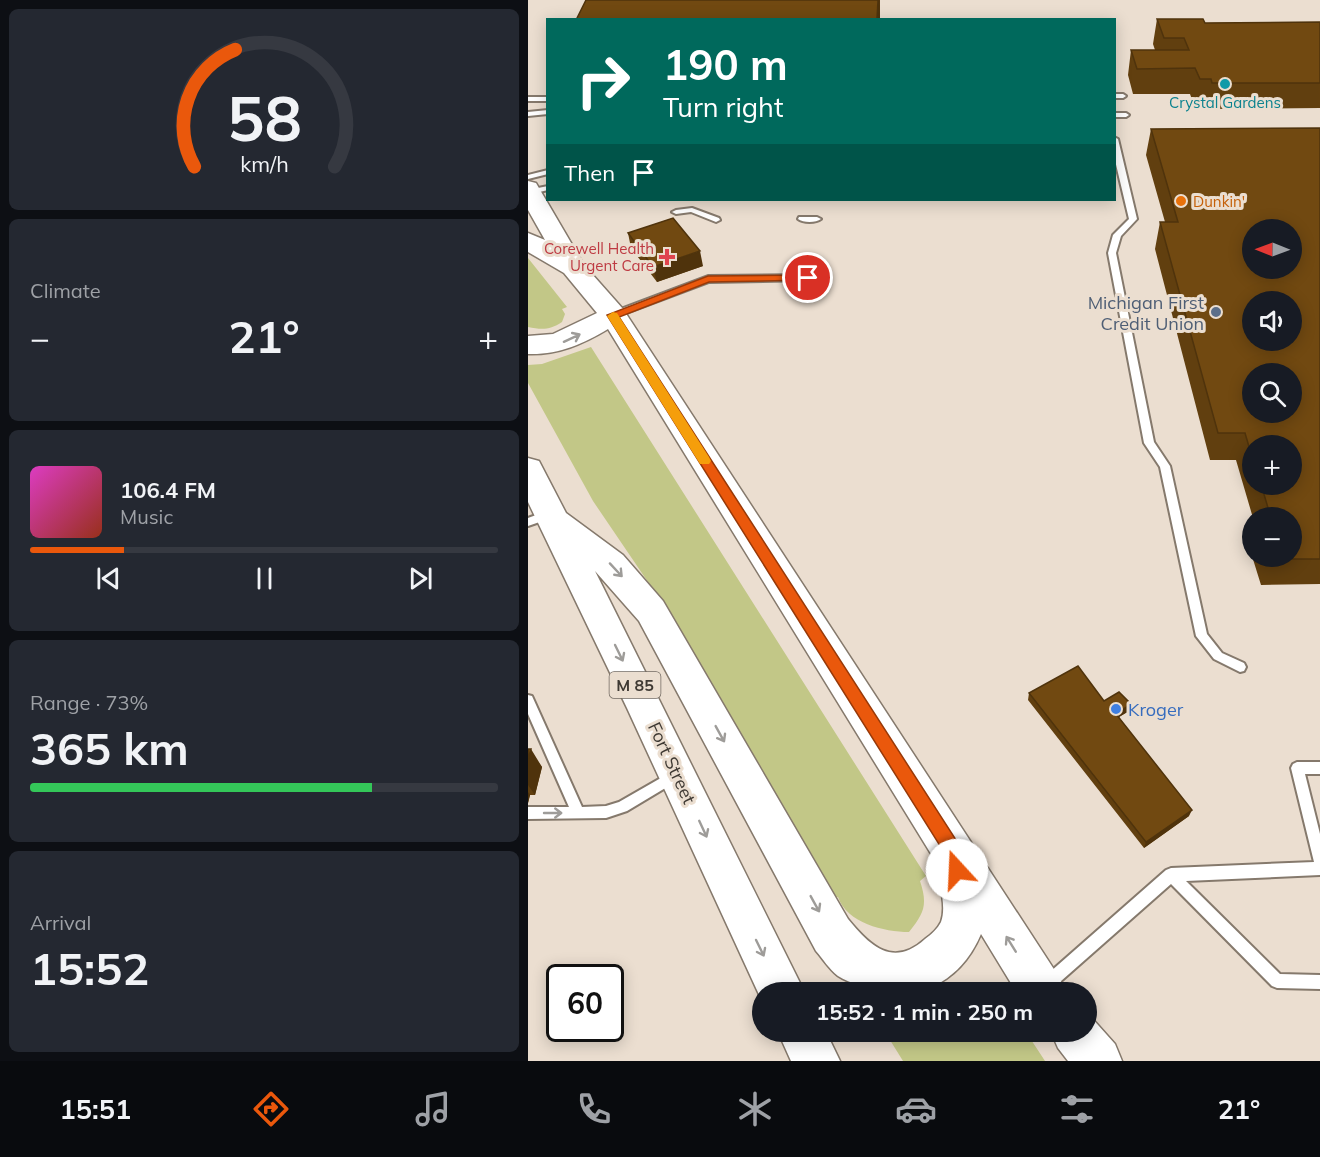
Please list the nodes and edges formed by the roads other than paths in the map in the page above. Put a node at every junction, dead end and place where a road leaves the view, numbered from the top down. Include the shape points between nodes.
1 (528, 99) edge
2 (539, 99) junction
3 (546, 99) edge
4 (546, 109) edge
5 (546, 112) edge
6 (528, 114) edge
7 (1126, 114) dead end
8 (1116, 115) edge
9 (1116, 147) edge
10 (546, 174) edge
11 (534, 186) edge
12 (676, 212) dead end
13 (802, 219) dead end
14 (817, 219) dead end
15 (716, 220) dead end
16 (528, 241) edge
17 (573, 267) junction
18 (808, 278) dead end
19 (613, 315) junction
20 (528, 345) edge
21 (528, 469) edge
22 (544, 519) edge
23 (1240, 667) dead end
24 (528, 700) edge
25 (1320, 768) edge
26 (678, 775) junction
27 (528, 813) edge
28 (578, 813) junction
29 (951, 849) junction
30 (1320, 861) edge
31 (1320, 868) edge
32 (1171, 876) junction
33 (777, 982) edge
34 (1036, 982) edge
35 (1053, 982) edge
36 (1320, 982) edge
37 (806, 1042) edge
38 (1082, 1042) edge
39 (816, 1061) edge
40 (1098, 1061) edge

1 - 2 lane
2 - 3 lane
2 - 4 lane
5 - 6 lane
7 - 8 lane
9 - 23 lane via 1133,219 1117,235 1112,253 1149,443 1165,466 1202,636 1218,656
10 - 11 lane
11 - 17 main road
12 - 15 lane via 692,210
13 - 14 lane
16 - 17 main road
17 - 19 main road
18 - 19 lane via 708,279
20 -> 19 main road via 565,341
19 - 29 main road
21 - 22 main road, Fort Street / M 85
22 -> 26 main road, Fort Street / M 85
22 -> 29 main road via 611,564 651,611 832,935 854,961 882,972 905,974 945,951 962,928 963,891
24 - 28 lane
25 - 30 lane via 1297,768
26 - 28 lane via 622,807
26 -> 33 main road, Fort Street / M 85
27 -> 28 lane
34 -> 29 main road
31 - 32 lane
32 - 35 lane
32 - 36 lane via 1277,981
37 - 39 main road
38 - 40 main road

